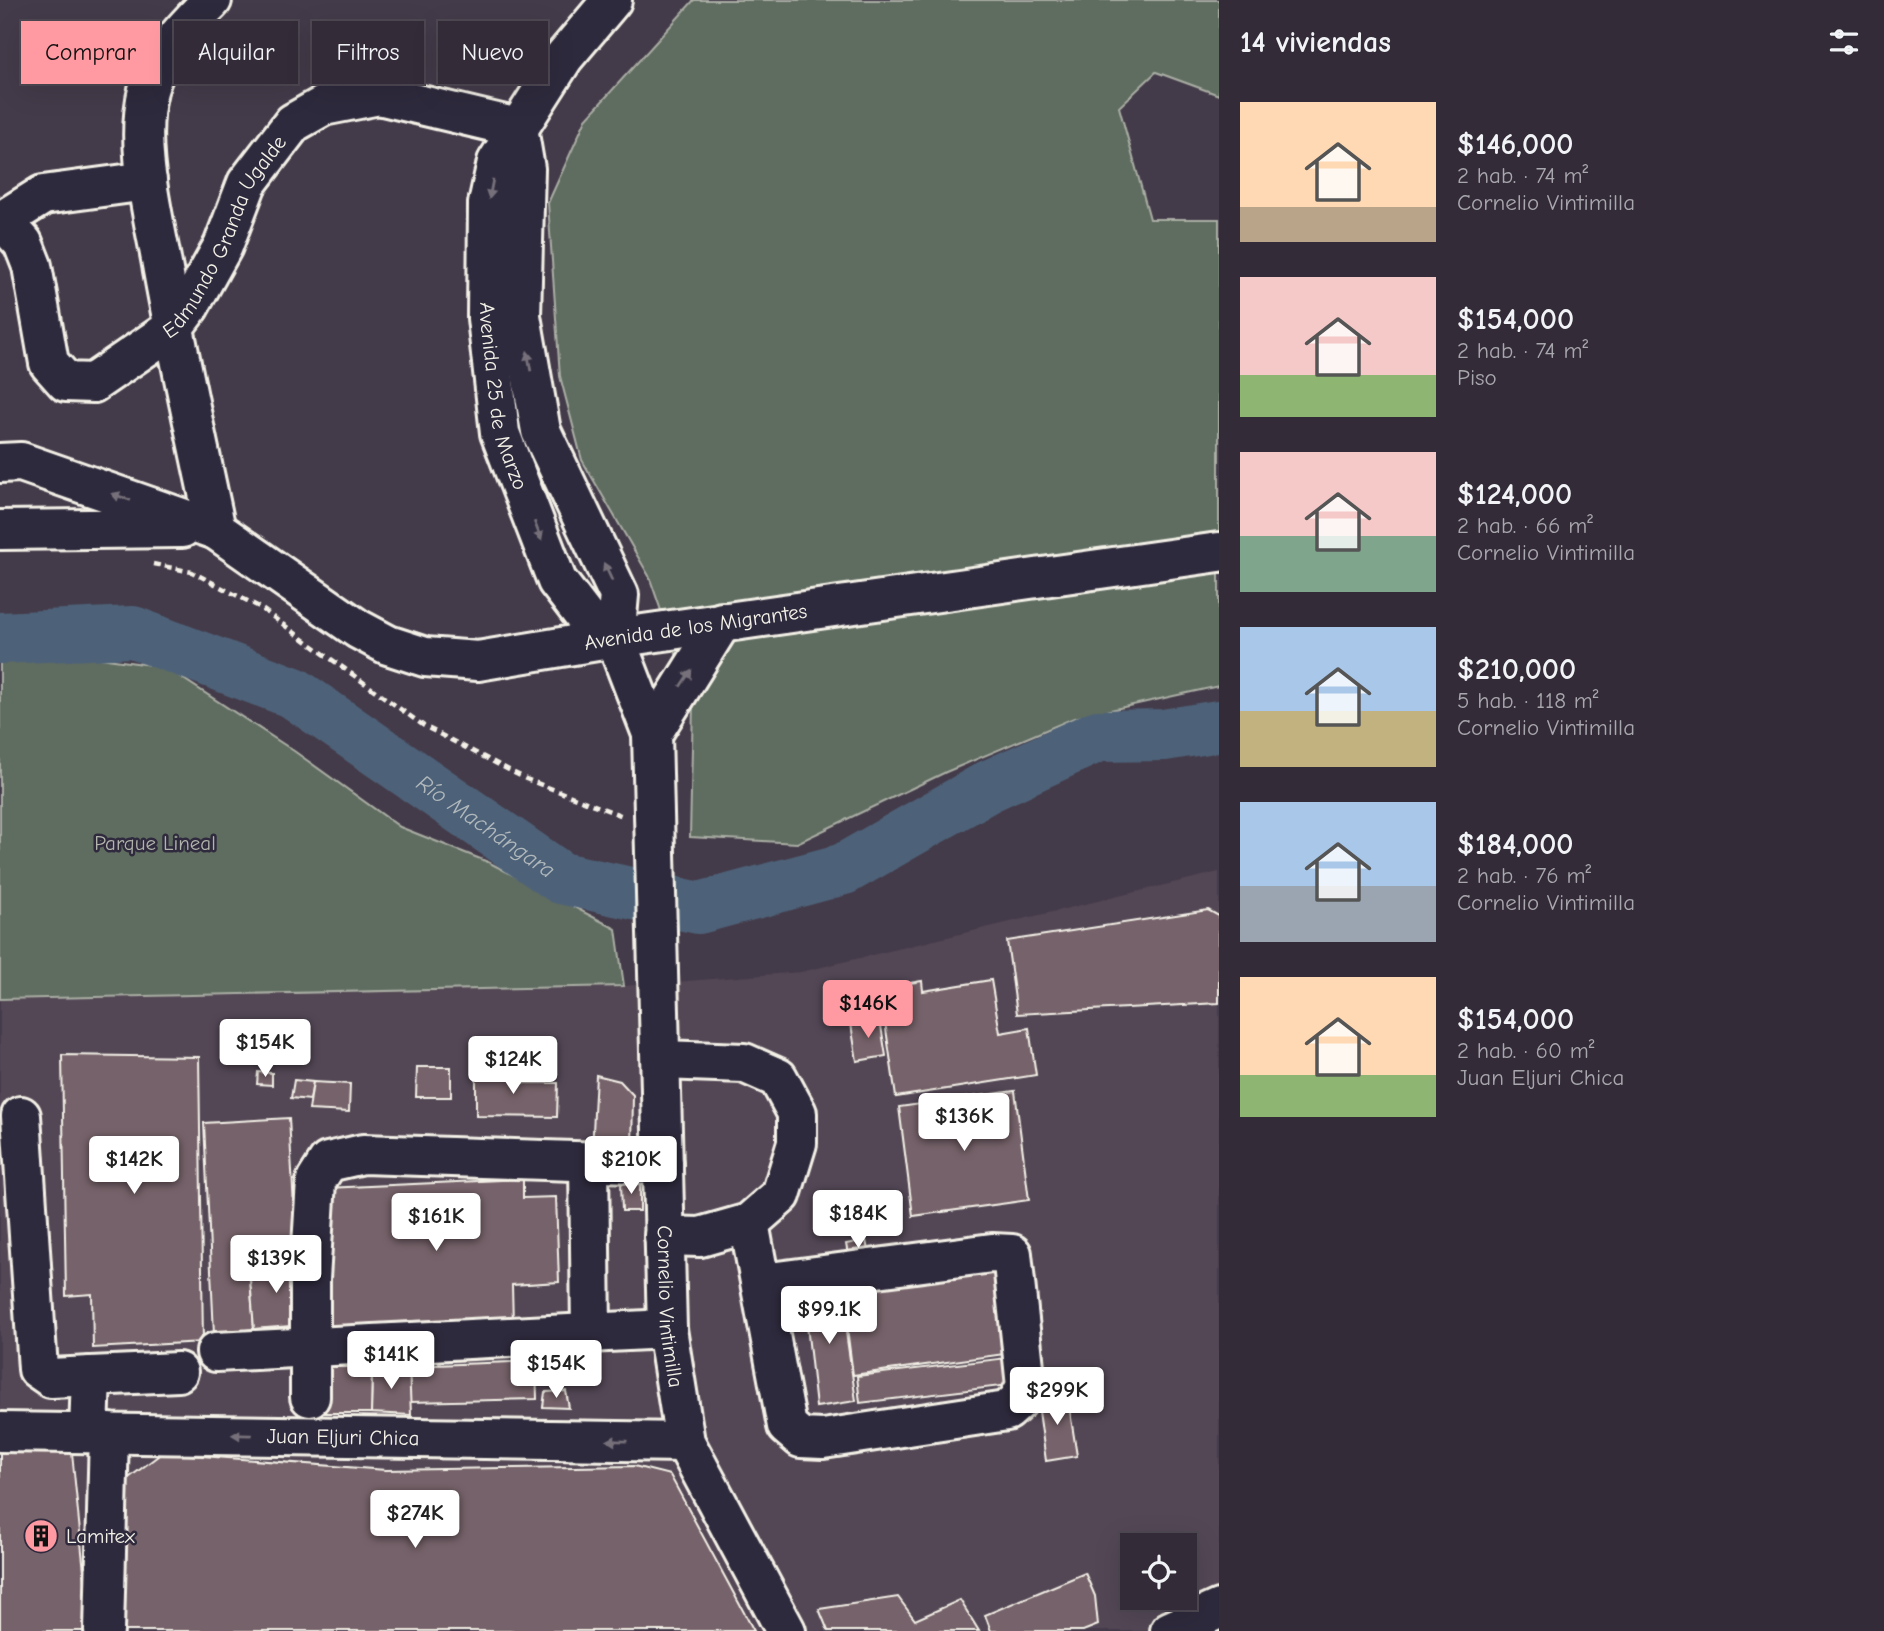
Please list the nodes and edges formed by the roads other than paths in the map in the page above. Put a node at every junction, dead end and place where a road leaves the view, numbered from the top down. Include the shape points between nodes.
1 (212, 0) edge
2 (612, 0) edge
3 (518, 128) junction
4 (147, 181) junction
5 (1, 221) edge
6 (173, 328) junction
7 (0, 463) edge
8 (212, 529) junction
9 (0, 530) edge
10 (1219, 552) edge
11 (722, 622) junction
12 (615, 638) junction
13 (652, 750) junction
14 (662, 1059) junction
15 (21, 1116) dead end
16 (589, 1161) junction
17 (663, 1164) junction
18 (749, 1223) junction
19 (664, 1236) junction
20 (762, 1283) junction
21 (667, 1329) junction
22 (591, 1331) junction
23 (310, 1349) junction
24 (216, 1352) dead end
25 (178, 1372) dead end
26 (91, 1376) junction
27 (310, 1397) dead end
28 (0, 1432) edge
29 (99, 1433) junction
30 (685, 1442) junction
31 (1219, 1609) edge
32 (104, 1631) edge
33 (786, 1631) edge
34 (1170, 1631) edge

1 - 4 street via 175,38 148,89 144,127
2 - 3 street, Avenida 25 de Marzo via 564,57
3 - 6 street, Edmundo Granda Ugalde via 379,95 323,106 293,123 247,183 223,246 190,307
12 -> 3 street, Avenida 25 de Marzo via 619,595 541,430 521,316 525,169
3 -> 12 street, Avenida 25 de Marzo via 496,162 488,204 487,318 500,433 557,581 587,620
4 - 5 street via 43,195
4 - 6 street
5 - 6 street, Edmundo Granda Ugalde via 23,243 32,266 49,363 66,382 93,383
6 - 8 street
8 -> 7 street, Avenida de los Migrantes via 22,462
8 - 9 street
8 - 12 street, Avenida de los Migrantes via 358,629 425,657 478,661
10 - 11 street, Avenida de los Migrantes
11 - 12 street, Avenida de los Migrantes
13 -> 11 street
12 - 13 street, Avenida 25 de Marzo
13 - 14 street, Cornelio Vintimilla
14 - 17 street, Cornelio Vintimilla
14 - 18 street via 744,1063 778,1078 797,1113 797,1143 781,1195
15 - 26 street via 38,1369 51,1378
16 - 17 street
16 - 22 street
16 - 23 street via 363,1154 328,1162 316,1181
17 - 19 street, Cornelio Vintimilla
18 - 19 street via 700,1237
18 - 20 street
19 - 21 street, Cornelio Vintimilla
20 - 20 street via 787,1426 801,1438 822,1439 1007,1410 1026,1386 1012,1254
21 - 22 street
21 - 30 street, Cornelio Vintimilla
22 - 23 street
23 - 24 street
23 - 27 street
25 - 26 street
26 - 29 street
28 - 29 street, Juan Eljuri Chica
30 -> 29 street, Juan Eljuri Chica
29 - 32 street
30 - 33 street, Cornelio Vintimilla
31 - 34 street

